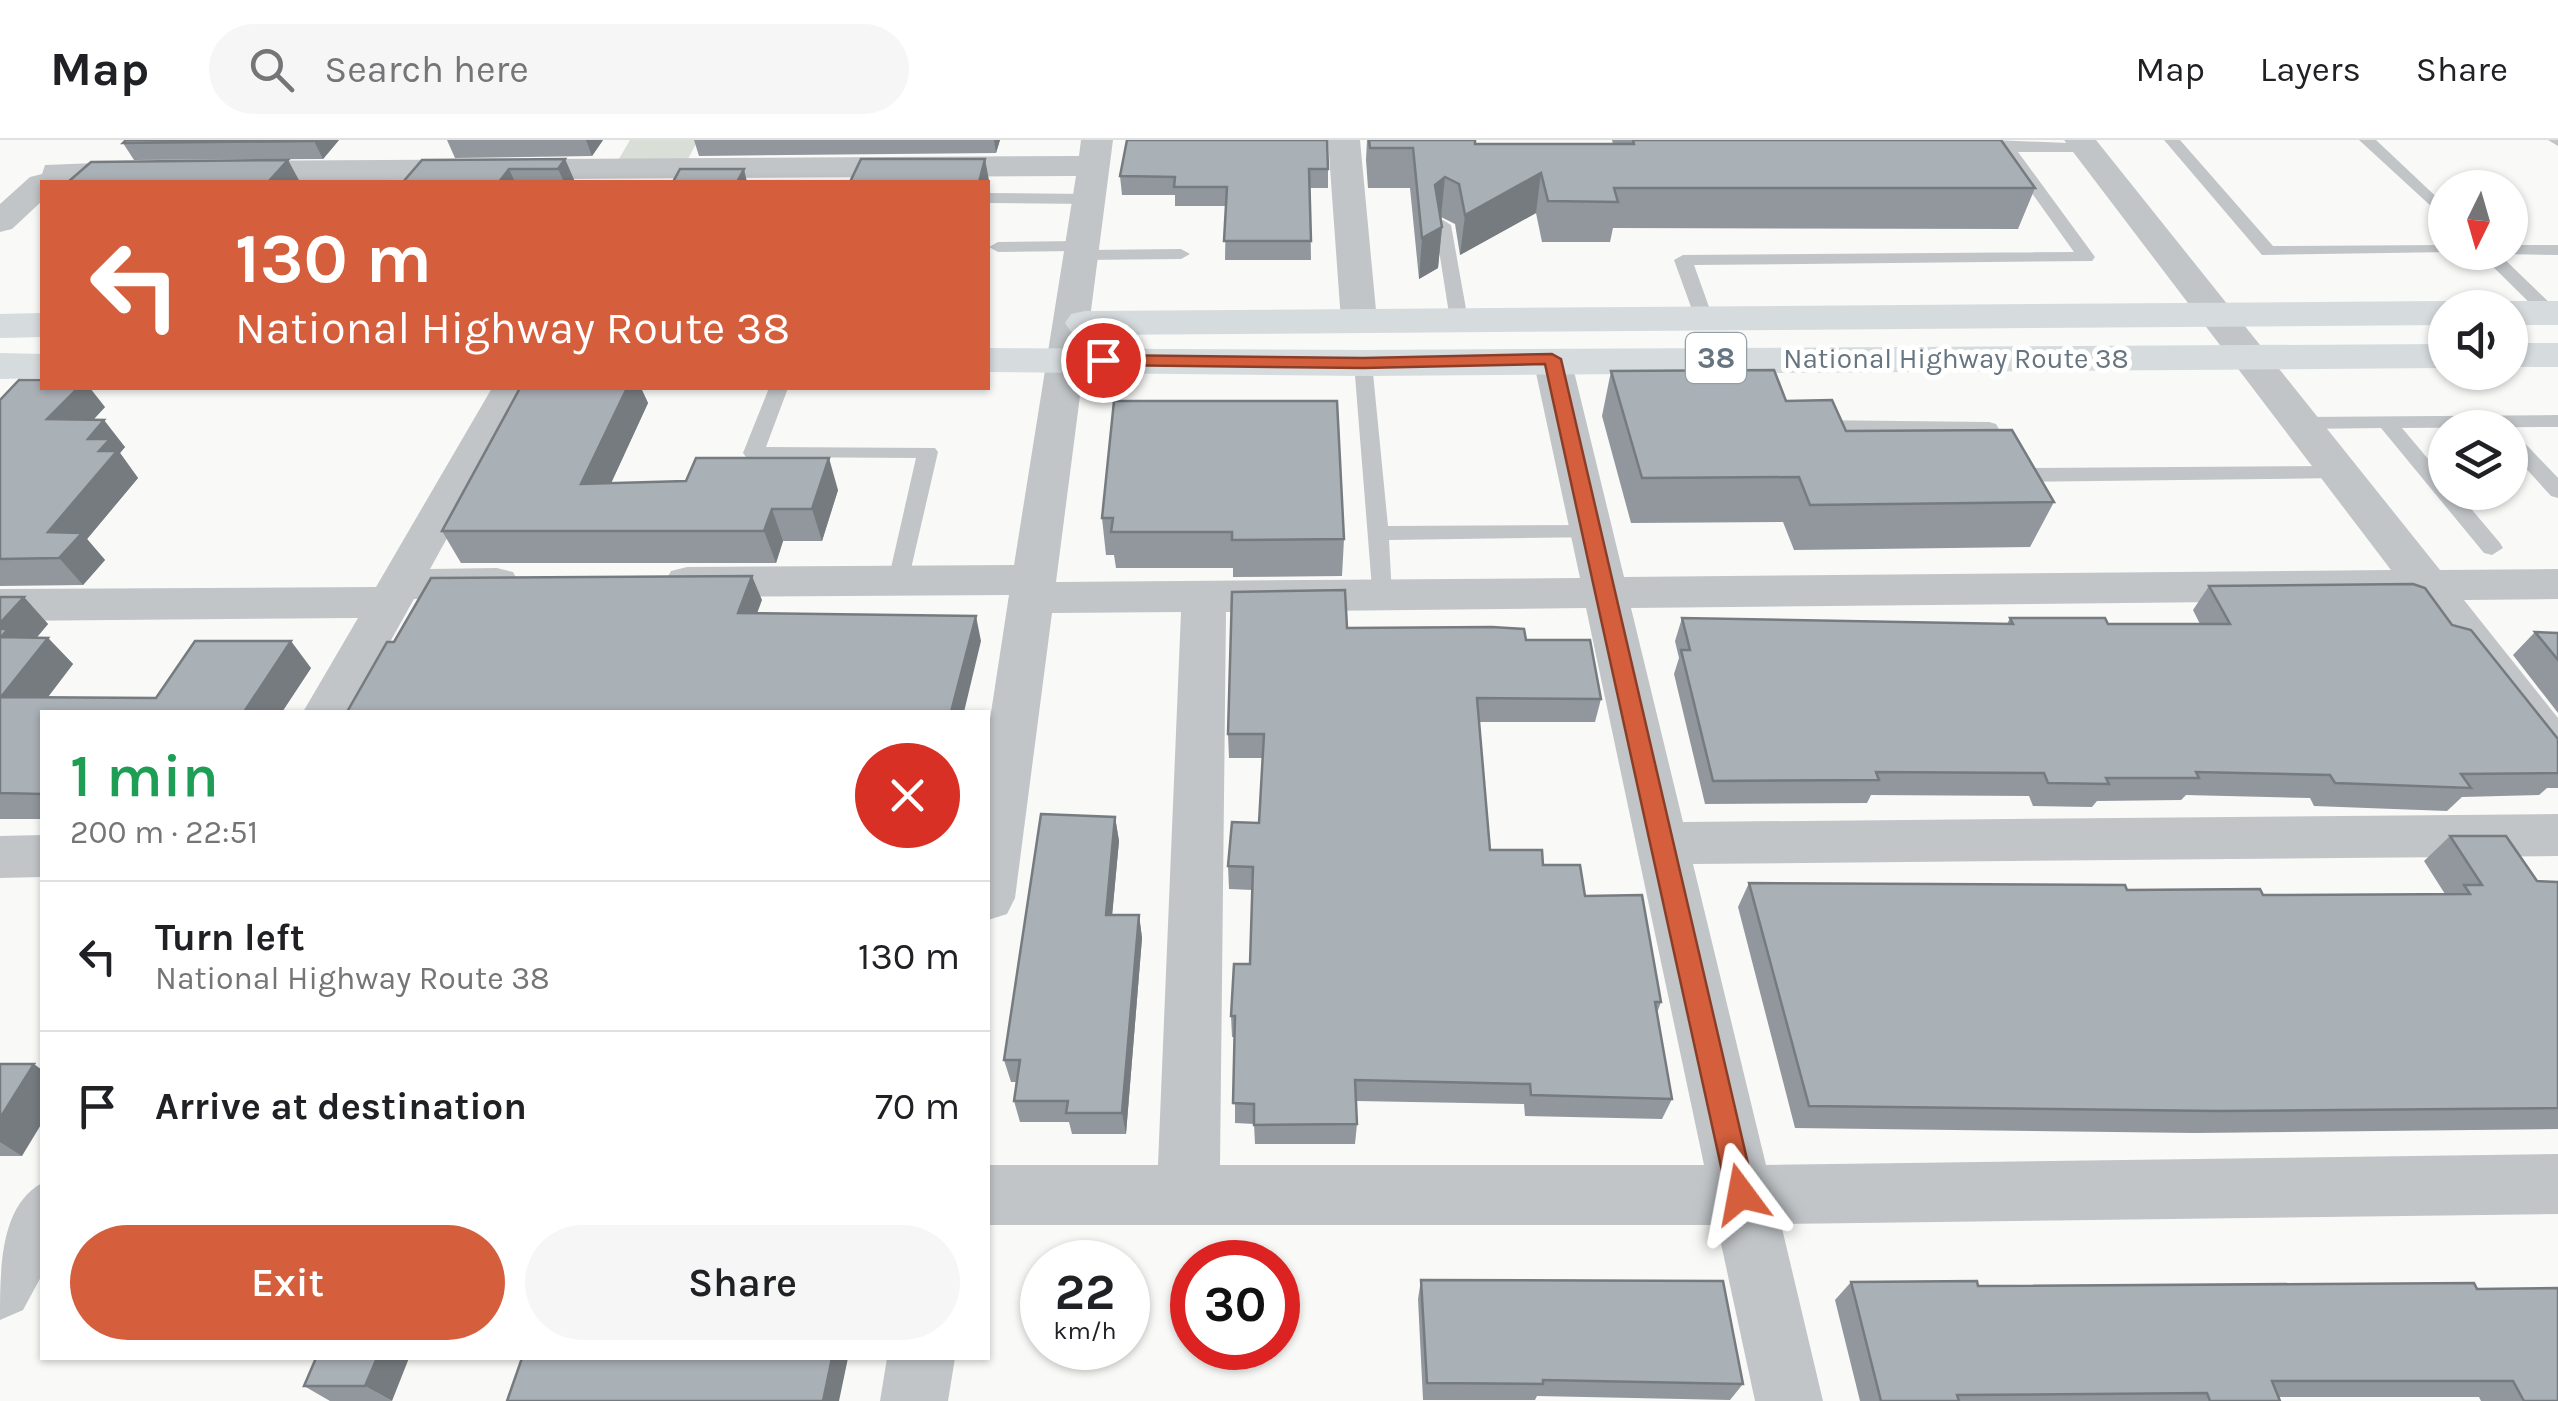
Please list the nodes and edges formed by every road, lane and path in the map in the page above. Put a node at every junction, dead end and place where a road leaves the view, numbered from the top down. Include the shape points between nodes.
1 (92, 140) edge
2 (2172, 140) edge
3 (2367, 140) edge
4 (2005, 143) edge
5 (2083, 143) edge
6 (1351, 148) edge
7 (1093, 168) edge
8 (949, 175) edge
9 (48, 179) edge
10 (40, 186) edge
11 (990, 197) edge
12 (2428, 198) edge
13 (0, 222) edge
14 (1443, 224) edge
15 (998, 247) dead end
16 (1080, 250) junction
17 (2428, 250) edge
18 (2528, 250) edge
19 (2558, 250) edge
20 (1181, 254) dead end
21 (2502, 270) edge
22 (2539, 312) edge
23 (2216, 313) junction
24 (2428, 313) edge
25 (1704, 318) junction
26 (1459, 320) junction
27 (1360, 321) junction
28 (990, 323) edge
29 (0, 326) edge
30 (40, 326) edge
31 (1067, 341) junction
32 (2528, 355) edge
33 (2558, 355) edge
34 (2428, 356) edge
35 (2250, 357) junction
36 (1552, 359) junction
37 (990, 360) edge
38 (1363, 363) junction
39 (0, 366) edge
40 (40, 366) edge
41 (511, 390) edge
42 (777, 390) edge
43 (2558, 421) edge
44 (2302, 423) junction
45 (2386, 423) junction
46 (2528, 423) edge
47 (2428, 424) edge
48 (1790, 426) edge
49 (2528, 458) edge
50 (2340, 472) junction
51 (2558, 491) edge
52 (1378, 532) junction
53 (1593, 532) junction
54 (2492, 548) dead end
55 (899, 580) junction
56 (640, 582) edge
57 (541, 583) edge
58 (2428, 584) junction
59 (2558, 584) edge
60 (1033, 589) junction
61 (396, 593) junction
62 (1608, 594) junction
63 (1381, 596) junction
64 (1204, 598) junction
65 (0, 605) edge
66 (328, 710) edge
67 (2558, 753) edge
68 (2558, 835) edge
69 (1663, 842) junction
70 (991, 847) edge
71 (40, 856) edge
72 (0, 857) edge
73 (2558, 1184) edge
74 (1188, 1194) junction
75 (1741, 1194) junction
76 (990, 1195) edge
77 (0, 1206) edge
78 (40, 1206) edge
79 (40, 1218) edge
80 (0, 1288) edge
81 (921, 1360) edge
82 (914, 1401) edge
83 (1789, 1401) edge

1 - 9 street
2 - 17 lane via 2268,251
3 - 12 lane
4 - 5 lane
4 - 25 lane via 2086,257 1683,260
5 - 23 street
6 - 27 street
7 - 8 street
7 - 11 lane
7 - 16 street
8 - 9 street via 185,171
10 - 13 street
14 - 26 lane
15 - 16 lane
16 - 20 lane
16 - 31 street
18 - 19 lane
21 - 22 lane
23 - 24 highway, National Highway Route 38 / 38
23 - 25 highway, National Highway Route 38 / 38
23 - 35 street
25 - 26 highway, National Highway Route 38 / 38
26 - 27 highway, National Highway Route 38 / 38
27 - 31 highway, National Highway Route 38 / 38
28 - 31 highway, National Highway Route 38 / 38
29 - 30 highway
31 - 37 highway, National Highway Route 38 / 38
31 - 38 highway, National Highway Route 38 / 38
31 - 60 street
32 - 33 highway
34 - 35 highway, National Highway Route 38 / 38
35 - 36 highway, National Highway Route 38 / 38 via 1764,367
35 - 44 street
36 - 38 highway, National Highway Route 38 / 38
36 - 53 street
38 - 52 lane
39 - 40 highway
41 - 61 street
42 - 55 lane via 754,453 928,452
43 - 46 lane
44 - 45 lane
44 - 50 street
45 - 47 lane
45 - 54 lane
48 - 50 lane via 1988,428 2016,474
49 - 51 lane
50 - 58 street
52 - 53 lane
52 - 63 lane
53 - 62 street
55 - 56 street
55 - 60 street
57 - 61 street
58 - 59 street
58 - 62 street
58 - 67 street
60 - 64 street
60 - 70 street
61 - 65 street
61 - 66 street
62 - 63 street
62 - 69 street
63 - 64 street
64 - 74 street
68 - 69 street
69 - 75 street
71 - 72 street
73 - 75 street
74 - 75 street
74 - 76 street
75 - 83 street
77 - 78 street
79 - 80 street
81 - 82 street

